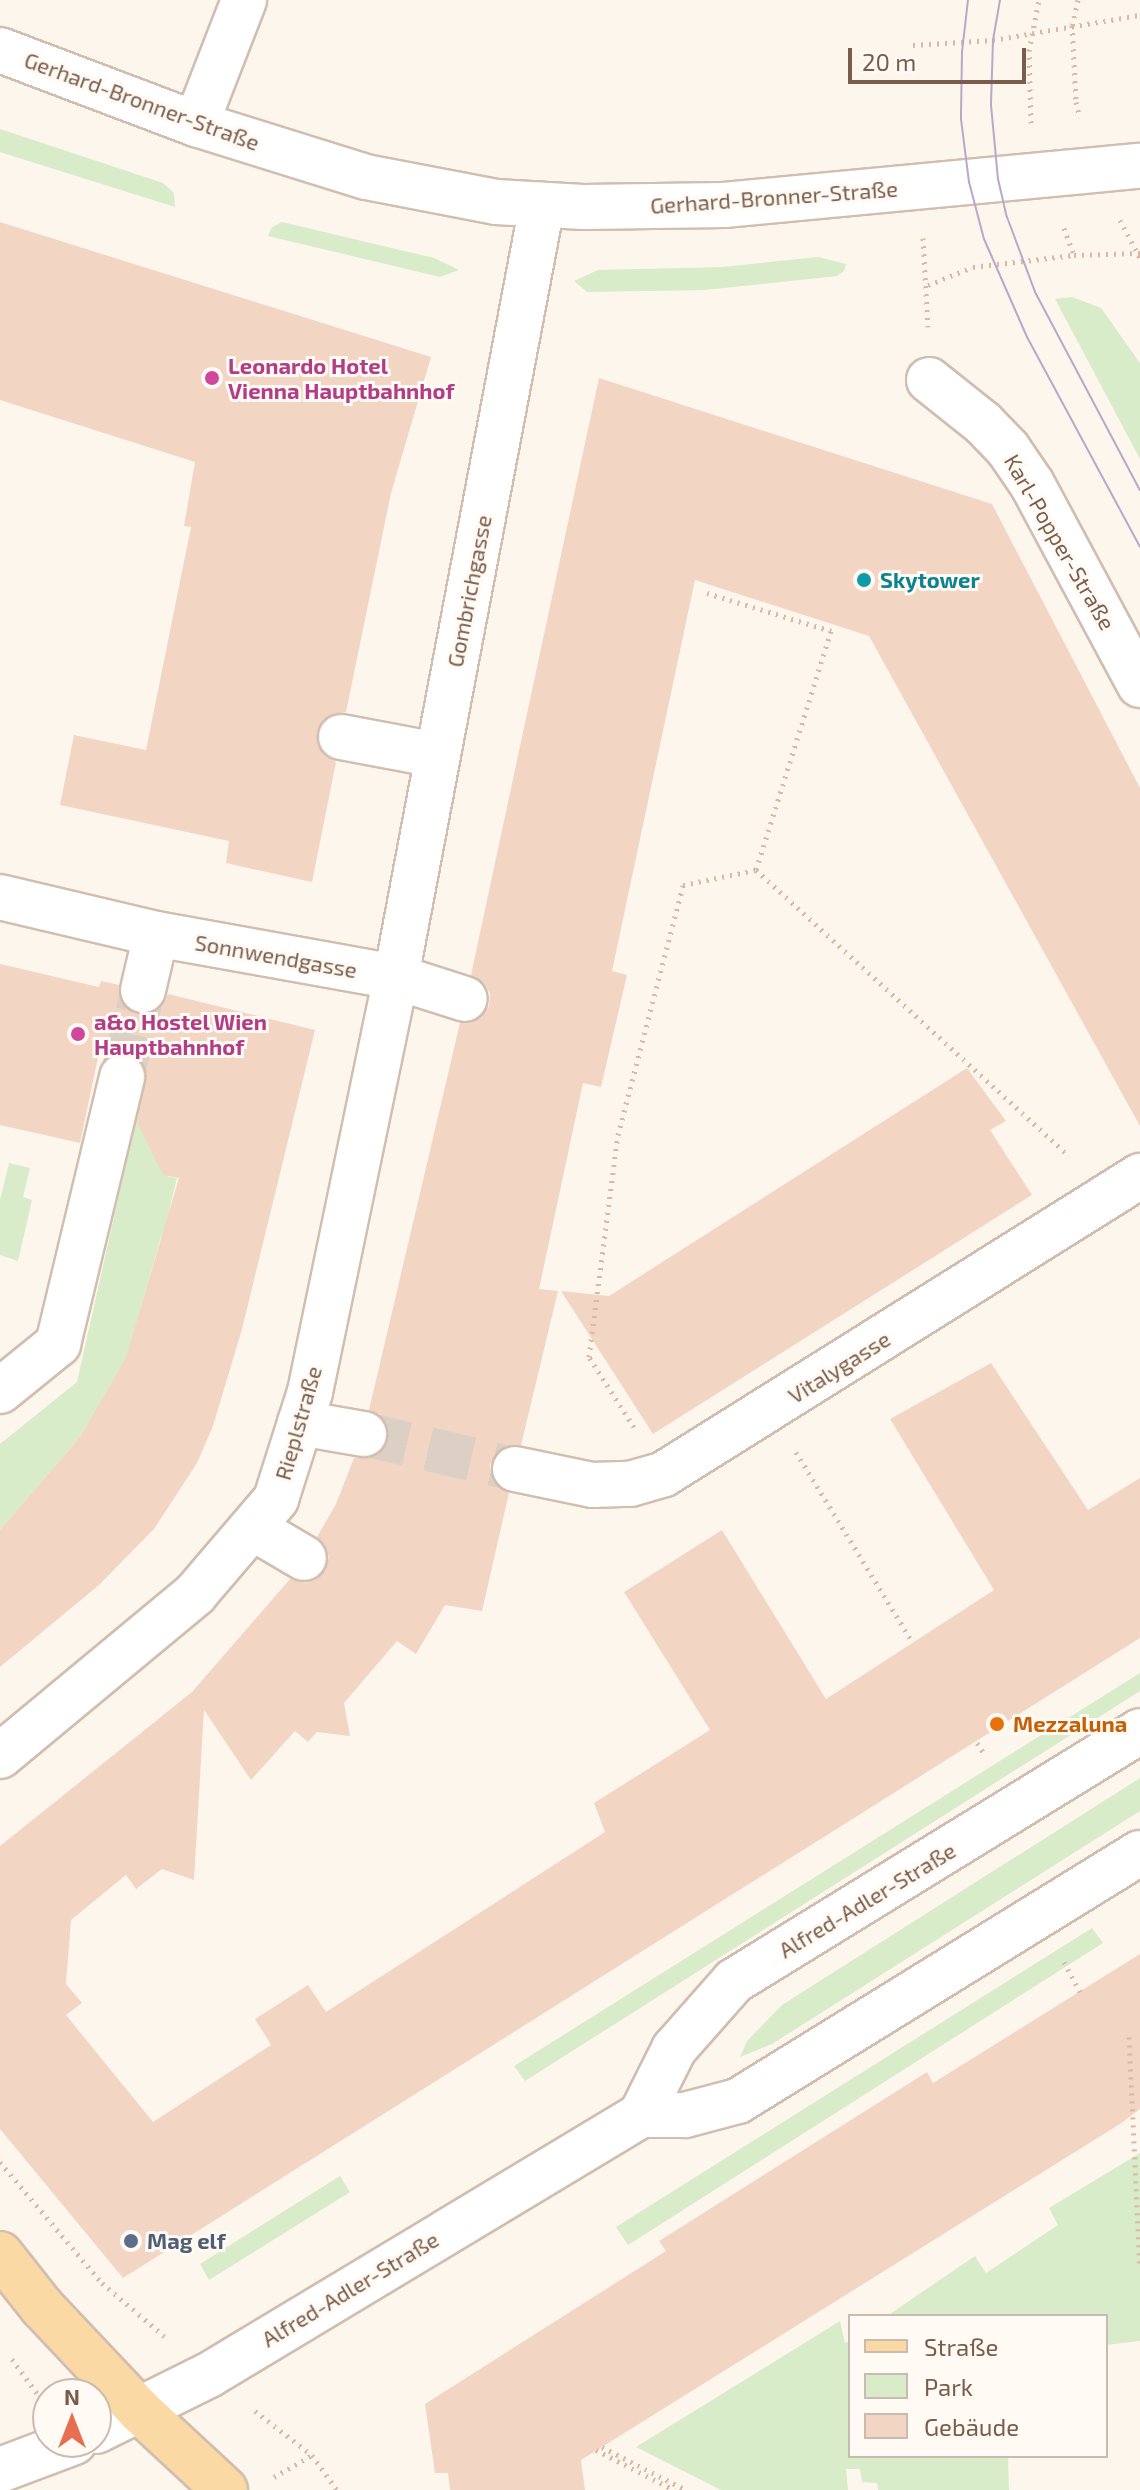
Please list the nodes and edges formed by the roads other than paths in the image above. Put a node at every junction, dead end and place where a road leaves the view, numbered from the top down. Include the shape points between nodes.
1 (244, 0) edge
2 (0, 50) edge
3 (196, 124) junction
4 (1140, 166) edge
5 (542, 205) junction
6 (929, 380) road end
7 (1140, 685) edge
8 (341, 737) dead end
9 (437, 755) junction
10 (0, 897) edge
11 (156, 934) junction
12 (396, 977) junction
13 (143, 990) tunnel mouth
14 (465, 999) dead end
15 (122, 1077) tunnel mouth
16 (1126, 1186) edge
17 (0, 1391) edge
18 (300, 1423) junction
19 (364, 1434) tunnel mouth
20 (515, 1469) tunnel mouth
21 (253, 1528) junction
22 (304, 1558) dead end
23 (1140, 1731) edge
24 (0, 1756) edge
25 (1140, 1853) edge
26 (641, 2115) junction
27 (0, 2254) edge
28 (140, 2411) junction
29 (112, 2424) edge
30 (32, 2458) edge
31 (0, 2470) edge
32 (244, 2486) edge

1 - 3 street
2 - 3 street, Gerhard-Bronner-Straße
3 - 5 street, Gerhard-Bronner-Straße via 366,177 496,202
4 - 5 street, Gerhard-Bronner-Straße via 724,205
5 - 9 street, Gombrichgasse
6 - 7 street, Karl-Popper-Straße via 1008,449
8 - 9 street
9 - 12 street, Gombrichgasse
10 - 11 street, Sonnwendgasse
11 - 12 street, Sonnwendgasse
11 - 13 street
12 - 14 street, Sonnwendgasse
12 - 18 street, Rieplstraße
15 - 17 street via 58,1344
16 - 20 street, Vitalygasse via 664,1474 630,1484 592,1485
18 - 19 street
18 - 21 street, Rieplstraße via 276,1499
21 - 22 street
21 - 24 street, Rieplstraße via 195,1594
23 - 26 street, Alfred-Adler-Straße via 734,1981 674,2049
25 - 26 street via 738,2101 685,2115
26 - 28 street, Alfred-Adler-Straße via 209,2375
27 - 28 main road
28 - 29 street, Alfred-Adler-Straße
28 - 32 main road
30 - 31 street

